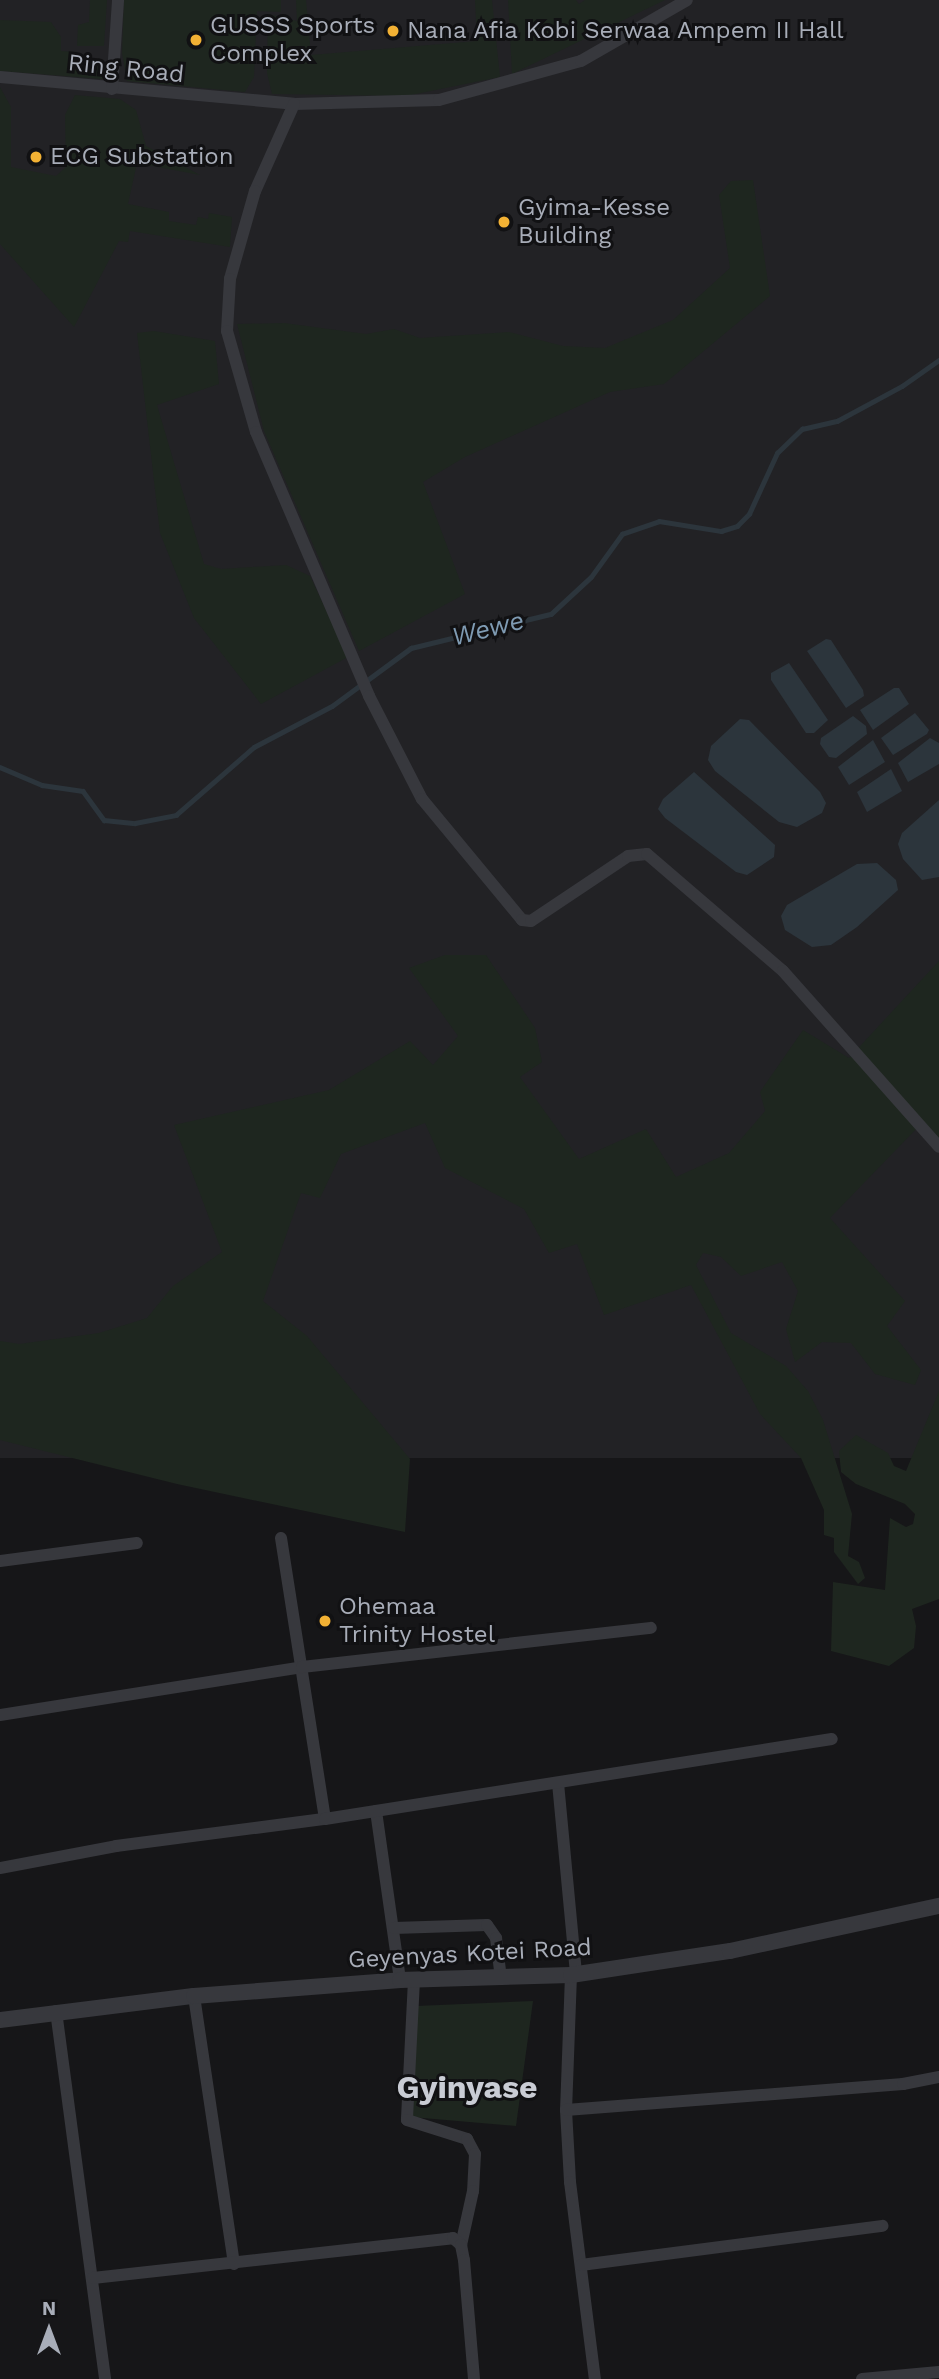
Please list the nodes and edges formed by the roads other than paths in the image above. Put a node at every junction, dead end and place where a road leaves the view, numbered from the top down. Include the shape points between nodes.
1 (118, 0) edge
2 (687, 0) edge
3 (0, 77) edge
4 (112, 89) junction
5 (294, 104) junction
6 (939, 1147) edge
7 (281, 1538) dead end
8 (136, 1543) dead end
9 (0, 1561) edge
10 (651, 1628) dead end
11 (302, 1667) junction
12 (0, 1715) edge
13 (832, 1739) dead end
14 (558, 1783) junction
15 (376, 1811) junction
16 (325, 1819) junction
17 (0, 1868) edge
18 (939, 1906) edge
19 (394, 1928) junction
20 (573, 1974) junction
21 (502, 1977) junction
22 (407, 1980) junction
23 (194, 1996) junction
24 (56, 2011) junction
25 (0, 2021) edge
26 (939, 2077) edge
27 (566, 2110) junction
28 (882, 2226) dead end
29 (461, 2245) junction
30 (234, 2264) junction
31 (581, 2265) junction
32 (93, 2278) junction
33 (939, 2372) edge
34 (105, 2379) edge
35 (474, 2379) edge
36 (595, 2379) edge
37 (862, 2379) edge

1 - 4 street
2 - 5 street, Ring Road via 581,61 478,93 400,104
3 - 4 street, Ring Road
4 - 5 street, Ring Road
5 - 6 street via 255,191 230,279 227,331 256,432 369,696 422,799 515,916 531,921 628,856 647,854 783,971
7 - 11 street
8 - 9 street
10 - 11 street
11 - 12 street
11 - 16 street
13 - 14 street
14 - 15 street
14 - 20 street
15 - 16 street
15 - 19 street
16 - 17 street via 116,1846
18 - 20 street, Geyenyas Kotei Road via 730,1951
19 - 21 street via 487,1925 496,1938
19 - 22 street
20 - 21 street, Geyenyas Kotei Road
20 - 27 street
21 - 22 street, Geyenyas Kotei Road
22 - 23 street, Geyenyas Kotei Road
22 - 29 street via 407,2120 467,2139 475,2154 473,2191
23 - 24 street, Geyenyas Kotei Road
23 - 30 street
24 - 25 street, Geyenyas Kotei Road
24 - 32 street
26 - 27 street via 903,2084
27 - 31 street
28 - 31 street
29 - 30 street via 453,2238 435,2237
29 - 35 street
30 - 32 street
31 - 36 street
32 - 34 street
33 - 37 street

